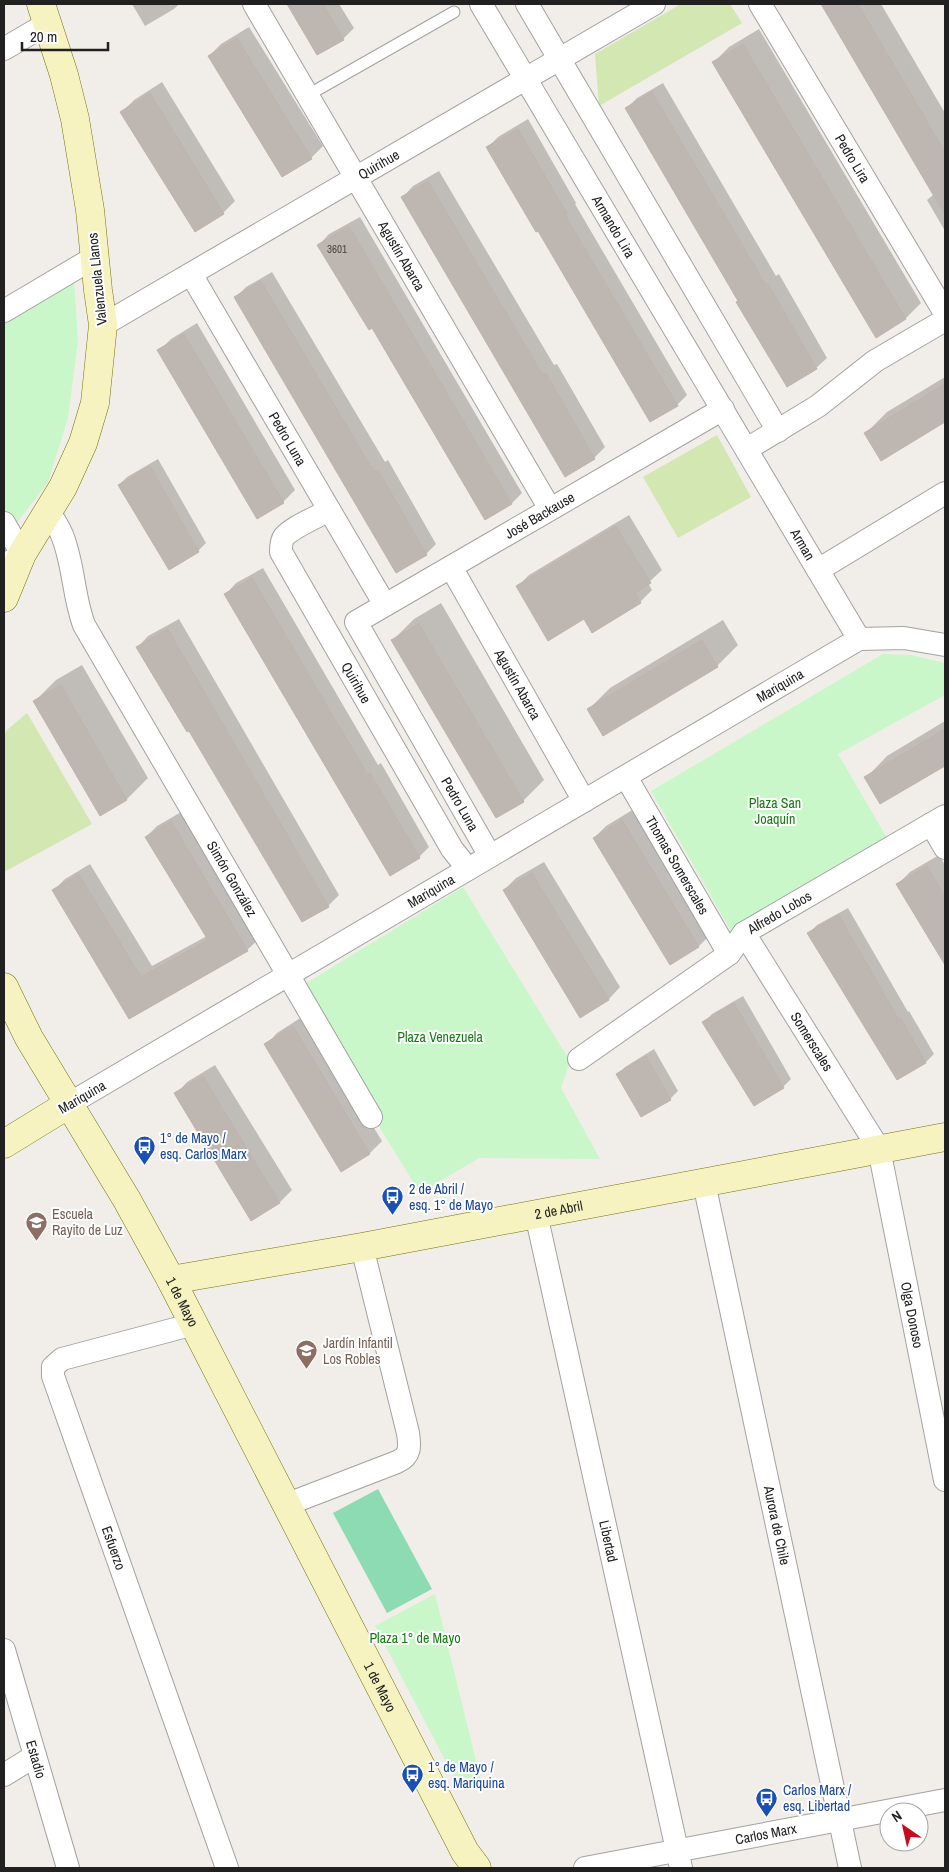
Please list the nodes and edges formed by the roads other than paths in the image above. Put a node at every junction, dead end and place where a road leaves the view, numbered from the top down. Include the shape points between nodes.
1 (254, 4) edge
2 (481, 4) edge
3 (527, 4) edge
4 (654, 4) edge
5 (760, 4) edge
6 (454, 12) dead end
7 (45, 13) edge
8 (4, 49) edge
9 (560, 59) junction
10 (526, 78) junction
11 (308, 95) junction
12 (356, 177) junction
13 (95, 257) junction
14 (191, 274) junction
15 (4, 311) edge
16 (945, 313) edge
17 (945, 320) edge
18 (103, 325) junction
19 (723, 409) junction
20 (778, 431) junction
21 (747, 449) junction
22 (945, 493) edge
23 (550, 509) junction
24 (329, 510) junction
25 (49, 511) junction
26 (4, 524) edge
27 (13, 560) edge
28 (451, 567) junction
29 (818, 570) junction
30 (4, 598) edge
31 (385, 605) junction
32 (356, 622) joint
33 (859, 639) junction
34 (945, 645) edge
35 (626, 776) junction
36 (584, 801) junction
37 (938, 820) edge
38 (945, 848) edge
39 (490, 856) junction
40 (468, 869) junction
41 (744, 933) junction
42 (729, 954) junction
43 (288, 976) junction
44 (4, 987) edge
45 (579, 1059) dead end
46 (69, 1104) junction
47 (371, 1117) dead end
48 (945, 1137) edge
49 (4, 1144) edge
50 (879, 1149) junction
51 (704, 1183) junction
52 (536, 1214) junction
53 (362, 1247) junction
54 (171, 1280) junction
55 (194, 1324) junction
56 (945, 1480) edge
57 (288, 1504) junction
58 (4, 1650) edge
59 (35, 1756) junction
60 (4, 1775) edge
61 (945, 1800) edge
62 (840, 1820) junction
63 (679, 1859) edge
64 (68, 1868) edge
65 (227, 1868) edge
66 (477, 1868) edge
67 (585, 1868) edge
68 (850, 1868) edge

1 - 11 street, Agustín Abarca
2 - 10 street, Armando Lira
3 - 9 street
4 - 9 street, Quirihue
5 - 16 street, Pedro Lira
6 - 11 lane
7 - 8 street
7 - 13 street, Valenzuela Llanos via 75,119
9 - 10 street, Quirihue
9 - 20 street
10 - 12 street, Quirihue
10 - 19 street, Armando Lira
11 - 12 street, Agustín Abarca
12 - 14 street, Quirihue
12 - 23 street, Agustín Abarca
13 - 15 street
13 - 18 street, Valenzuela Llanos
14 - 18 street, Quirihue
14 - 24 street, Pedro Luna
17 - 20 street via 876,361 818,406
18 - 25 street, Valenzuela Llanos via 95,402 89,424 63,487
19 - 21 street, Armando Lira
19 - 23 street, José Backause
20 - 21 street
21 - 29 street, Arman
22 - 29 street
23 - 28 street, José Backause
24 - 31 street, Pedro Luna
24 - 40 street, Quirihue via 284,537 281,552 452,849
25 - 27 street, Valenzuela Llanos
25 - 43 street, Simón González via 62,535 84,625
26 - 27 street
27 - 30 street, Valenzuela Llanos
28 - 31 street, José Backause
28 - 36 street, Agustín Abarca
29 - 33 street, Arman
31 - 32 street, José Backause
32 - 39 street, Pedro Luna
33 - 34 street via 904,638
33 - 35 street, Mariquina
35 - 36 street, Mariquina
35 - 42 street, Thomas Somerscales
36 - 39 street, Mariquina
37 - 38 street
37 - 41 street, Alfredo Lobos
39 - 40 street, Mariquina
40 - 43 street, Mariquina
41 - 42 street, Alfredo Lobos
41 - 50 street, Somerscales
42 - 45 street, Alfredo Lobos
43 - 46 street, Mariquina
43 - 47 street, Simón González
44 - 46 street via 28,1038
46 - 49 street, Mariquina
46 - 54 street, 1 de Mayo
48 - 50 street, 2 de Abril
50 - 51 street, 2 de Abril
50 - 56 street, Olga Donoso
51 - 52 street, 2 de Abril
51 - 62 street, Aurora de Chile
52 - 53 street, 2 de Abril
52 - 63 street, Libertad
53 - 54 street, 2 de Abril
53 - 57 street via 408,1433 409,1450 397,1462
54 - 55 street, 1 de Mayo
55 - 57 street, 1 de Mayo
55 - 65 street, Esfuerzo via 62,1359 53,1367 53,1376
57 - 66 street, 1 de Mayo
58 - 59 street, Estadio
59 - 60 street
59 - 64 street, Estadio
61 - 62 street, Carlos Marx
62 - 63 street, Carlos Marx
62 - 68 street, Aurora de Chile
63 - 67 street, Carlos Marx

